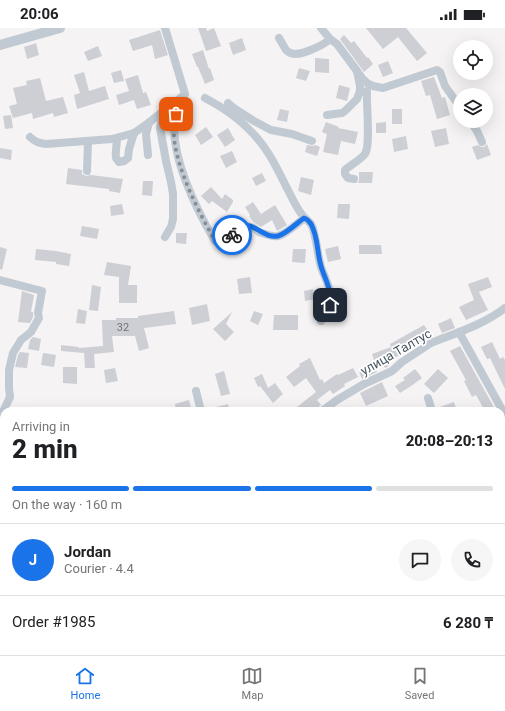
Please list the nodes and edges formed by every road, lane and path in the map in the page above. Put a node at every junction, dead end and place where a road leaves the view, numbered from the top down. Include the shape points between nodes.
1 (60, 28) edge
2 (165, 28) edge
3 (321, 28) edge
4 (279, 38) dead end
5 (330, 38) junction
6 (0, 45) edge
7 (357, 72) junction
8 (366, 91) dead end
9 (185, 94) junction
10 (453, 97) edge
11 (205, 98) dead end
12 (228, 103) dead end
13 (166, 109) junction
14 (327, 115) dead end
15 (149, 123) junction
16 (475, 128) edge
17 (134, 133) junction
18 (30, 137) dead end
19 (117, 138) junction
20 (88, 141) junction
21 (312, 141) dead end
22 (482, 142) dead end
23 (148, 155) dead end
24 (87, 170) dead end
25 (354, 179) dead end
26 (304, 218) junction
27 (165, 237) dead end
28 (0, 280) edge
29 (505, 308) edge
30 (321, 321) dead end
31 (459, 332) junction
32 (196, 391) dead end
33 (428, 398) dead end
34 (5, 407) edge
35 (200, 407) edge
36 (327, 407) edge
37 (431, 407) edge
38 (501, 407) edge

1 - 6 street
2 - 9 street
3 - 5 street
4 - 5 street via 286,50 294,54 326,43
5 - 7 street
7 - 10 street via 367,83 384,88 437,70
7 - 14 street via 360,86 357,99 346,111
8 - 25 street via 366,153 345,170 348,178
9 - 13 street
9 - 26 street via 176,114 175,145 191,194 215,241 221,242 245,226 254,227 268,235 279,236
11 - 26 street via 236,118 257,139 270,156
12 - 21 street via 271,130
13 - 15 street
13 - 27 street via 160,128 171,182 173,219
15 - 17 street
15 - 23 street via 146,134
16 - 22 street
17 - 19 street
17 - 19 street via 128,158 120,162 115,155
18 - 20 street via 38,143 46,144
19 - 20 street
20 - 24 street
26 - 30 street via 313,227 321,266 331,296 330,305
28 - 34 street via 42,291 38,318 31,332 21,340 13,353 9,370 10,397
29 - 31 street, улица Талтус via 480,324
31 - 36 street, улица Талтус via 424,347 392,371 364,384
31 - 38 street
32 - 35 street
33 - 37 street

